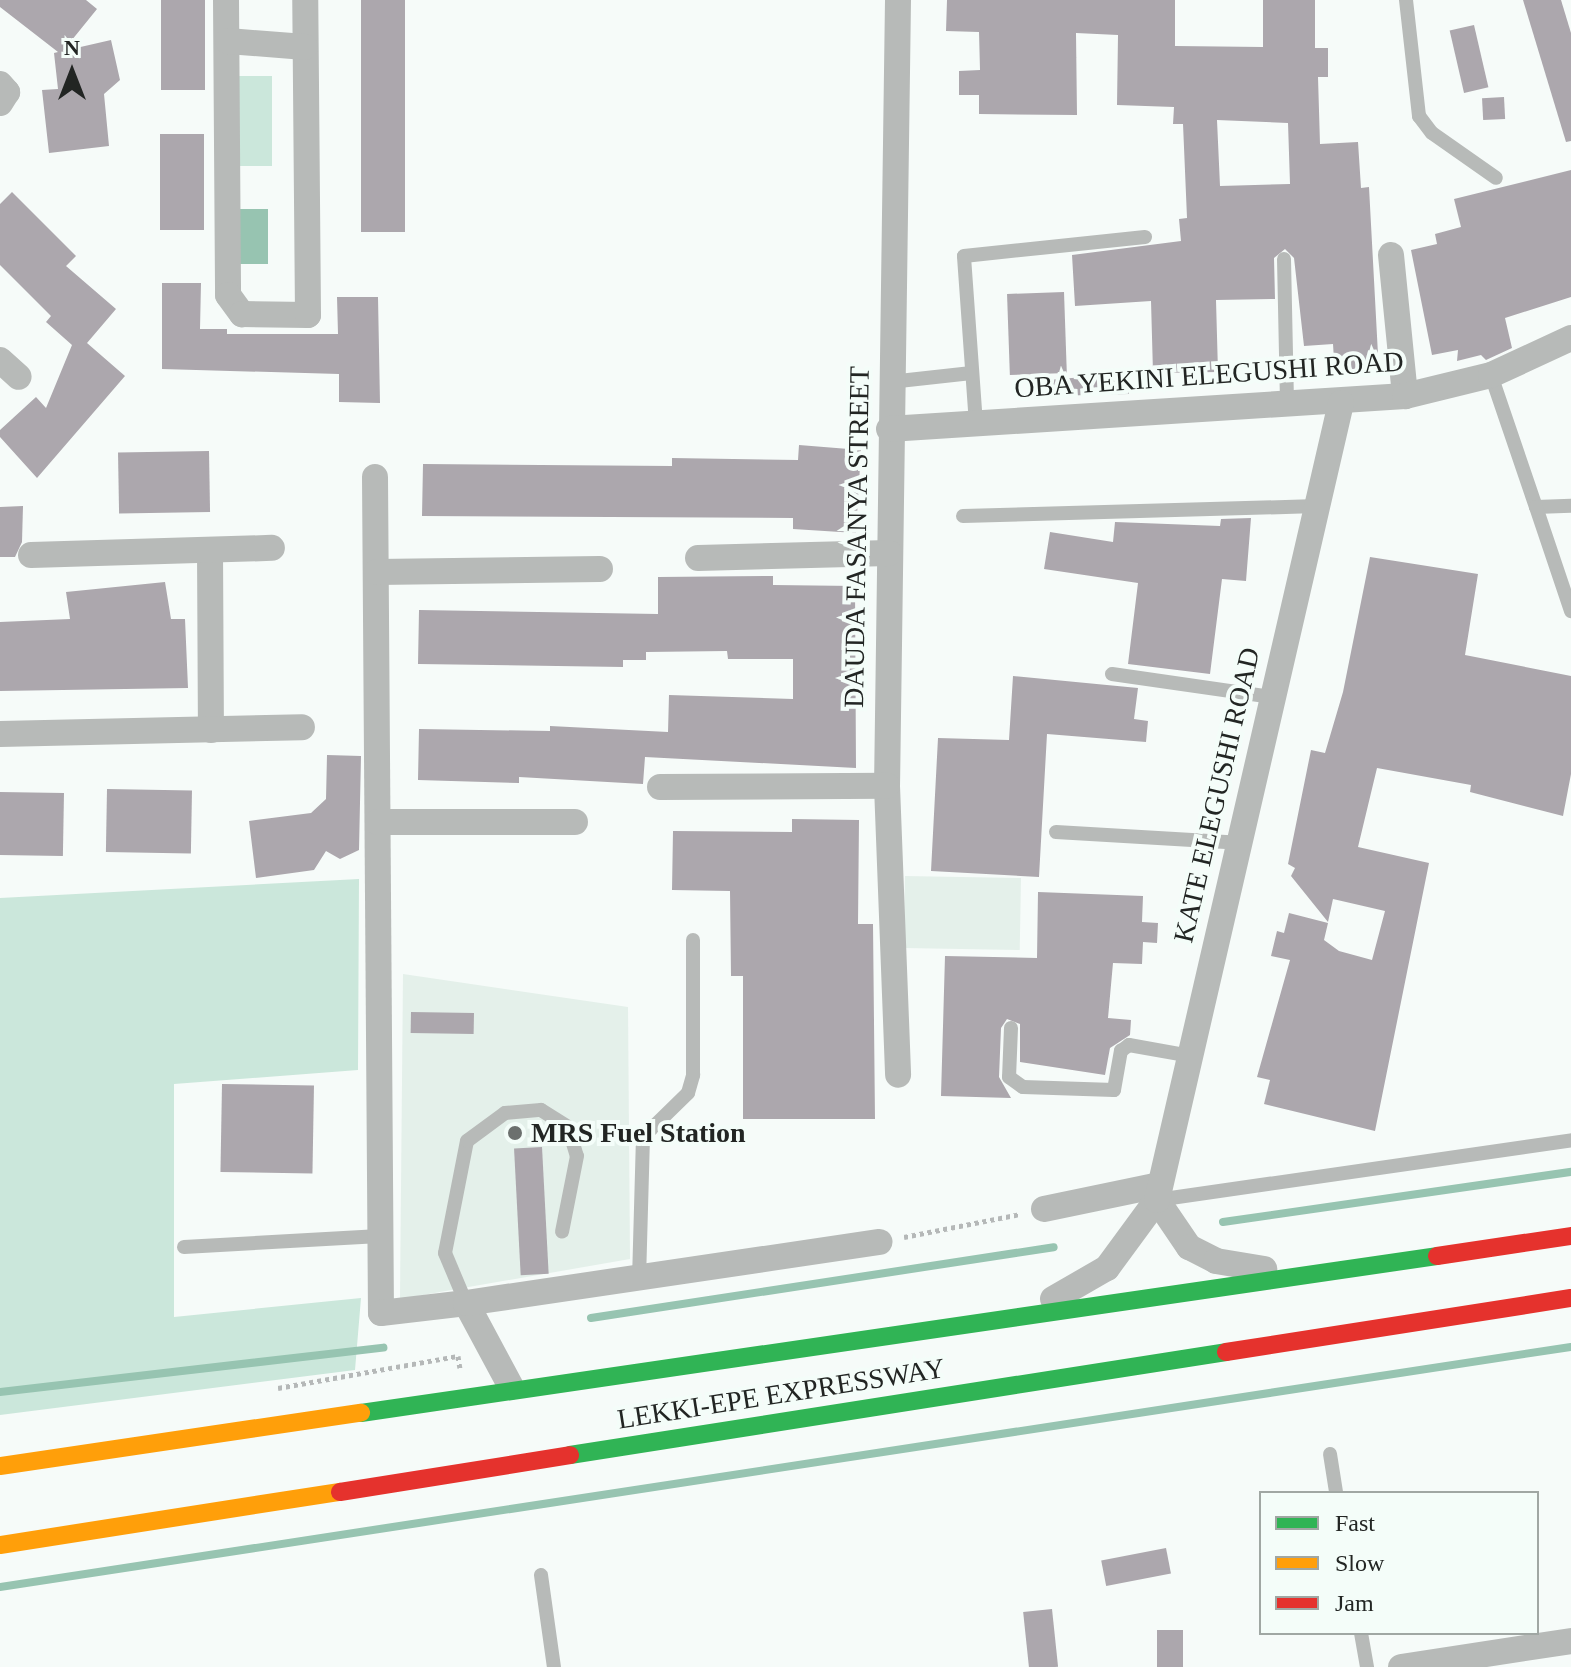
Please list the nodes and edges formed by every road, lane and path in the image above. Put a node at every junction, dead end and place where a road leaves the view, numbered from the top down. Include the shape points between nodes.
1 (226, 0) edge
2 (305, 0) edge
3 (898, 0) edge
4 (1406, 0) edge
5 (228, 41) junction
6 (305, 47) junction
7 (0, 84) edge
8 (0, 103) edge
9 (1496, 178) dead end
10 (1145, 237) dead end
11 (1391, 255) dead end
12 (1284, 259) dead end
13 (1571, 338) edge
14 (972, 373) junction
15 (1491, 375) junction
16 (890, 382) junction
17 (1405, 396) junction
18 (1341, 403) junction
19 (1287, 407) junction
20 (976, 424) junction
21 (889, 429) junction
22 (375, 477) dead end
23 (1317, 506) junction
24 (1571, 506) edge
25 (1536, 507) junction
26 (963, 516) dead end
27 (272, 548) dead end
28 (210, 550) junction
29 (889, 553) junction
30 (31, 555) dead end
31 (698, 558) dead end
32 (600, 569) dead end
33 (377, 572) junction
34 (1571, 611) edge
35 (1112, 674) dead end
36 (1272, 697) junction
37 (302, 727) dead end
38 (211, 730) junction
39 (0, 734) edge
40 (887, 786) junction
41 (660, 787) dead end
42 (378, 822) junction
43 (575, 822) dead end
44 (1056, 832) dead end
45 (1239, 843) junction
46 (693, 940) dead end
47 (1011, 1028) dead end
48 (1190, 1056) junction
49 (898, 1075) dead end
50 (1571, 1140) edge
51 (1158, 1193) junction
52 (1044, 1209) joint
53 (562, 1232) dead end
54 (380, 1236) junction
55 (1571, 1236) edge
56 (880, 1242) joint
57 (184, 1247) dead end
58 (1305, 1272) junction
59 (639, 1280) junction
60 (1571, 1298) edge
61 (466, 1303) junction
62 (1012, 1315) junction
63 (458, 1356) dead end
64 (511, 1387) junction
65 (270, 1389) dead end
66 (165, 1441) junction
67 (1330, 1454) dead end
68 (0, 1466) edge
69 (0, 1484) edge
70 (1336, 1491) edge
71 (0, 1545) edge
72 (541, 1575) dead end
73 (1361, 1635) edge
74 (1571, 1641) edge
75 (554, 1667) edge
76 (1367, 1667) edge
77 (1401, 1667) edge

1 - 5 street
2 - 6 street
3 - 16 street, DAUDA FASANYA STREET
4 - 9 lane via 1419,116 1432,133
5 - 6 street
5 - 6 street via 228,295 242,314 308,315 310,307
7 - 8 street via 7,92
10 - 14 lane via 964,256
11 - 17 street
12 - 19 lane
13 - 15 street, OBA YEKINI ELEGUSHI ROAD
14 - 16 lane
14 - 20 lane
15 - 17 street, OBA YEKINI ELEGUSHI ROAD
15 - 25 lane
16 - 21 street, DAUDA FASANYA STREET
17 - 18 street, OBA YEKINI ELEGUSHI ROAD
18 - 19 street, OBA YEKINI ELEGUSHI ROAD
18 - 23 street, KATE ELEGUSHI ROAD
19 - 20 street, OBA YEKINI ELEGUSHI ROAD
20 - 21 street, OBA YEKINI ELEGUSHI ROAD
21 - 29 street, DAUDA FASANYA STREET
22 - 33 street
23 - 26 lane
23 - 36 street, KATE ELEGUSHI ROAD
24 - 25 lane
25 - 34 lane
27 - 28 street
28 - 30 street
28 - 38 street
29 - 31 street
29 - 40 street, DAUDA FASANYA STREET
32 - 33 street
33 - 42 street
35 - 36 lane
36 - 45 street, KATE ELEGUSHI ROAD
37 - 38 street
38 - 39 street
40 - 41 street
40 - 49 street, DAUDA FASANYA STREET
42 - 43 street
42 - 54 street
44 - 45 lane
45 - 48 street, KATE ELEGUSHI ROAD
46 - 59 lane via 693,1075 688,1093 643,1137
47 - 48 lane via 1009,1077 1023,1087 1114,1090 1121,1051 1129,1045
48 - 51 street, KATE ELEGUSHI ROAD
50 - 51 lane
51 - 52 street
51 - 58 street via 1189,1247 1216,1261
51 - 62 street, KATE ELEGUSHI ROAD via 1107,1268 1075,1291
52 - 56 path
53 - 61 lane via 577,1156 568,1127 541,1110 505,1113 467,1141 445,1253
54 - 57 lane
54 - 61 street via 381,1313
55 - 58 highway, LEKKI-EPE EXPRESSWAY
56 - 59 street
58 - 62 highway, LEKKI-EPE EXPRESSWAY
59 - 61 street
60 - 71 highway, LEKKI-EPE EXPRESSWAY
61 - 64 street
62 - 64 highway, LEKKI-EPE EXPRESSWAY
63 - 65 path
64 - 66 highway, LEKKI-EPE EXPRESSWAY
66 - 68 highway, LEKKI-EPE EXPRESSWAY
66 - 69 highway via 100,1470
67 - 70 lane
72 - 75 lane
73 - 76 lane
74 - 77 street

